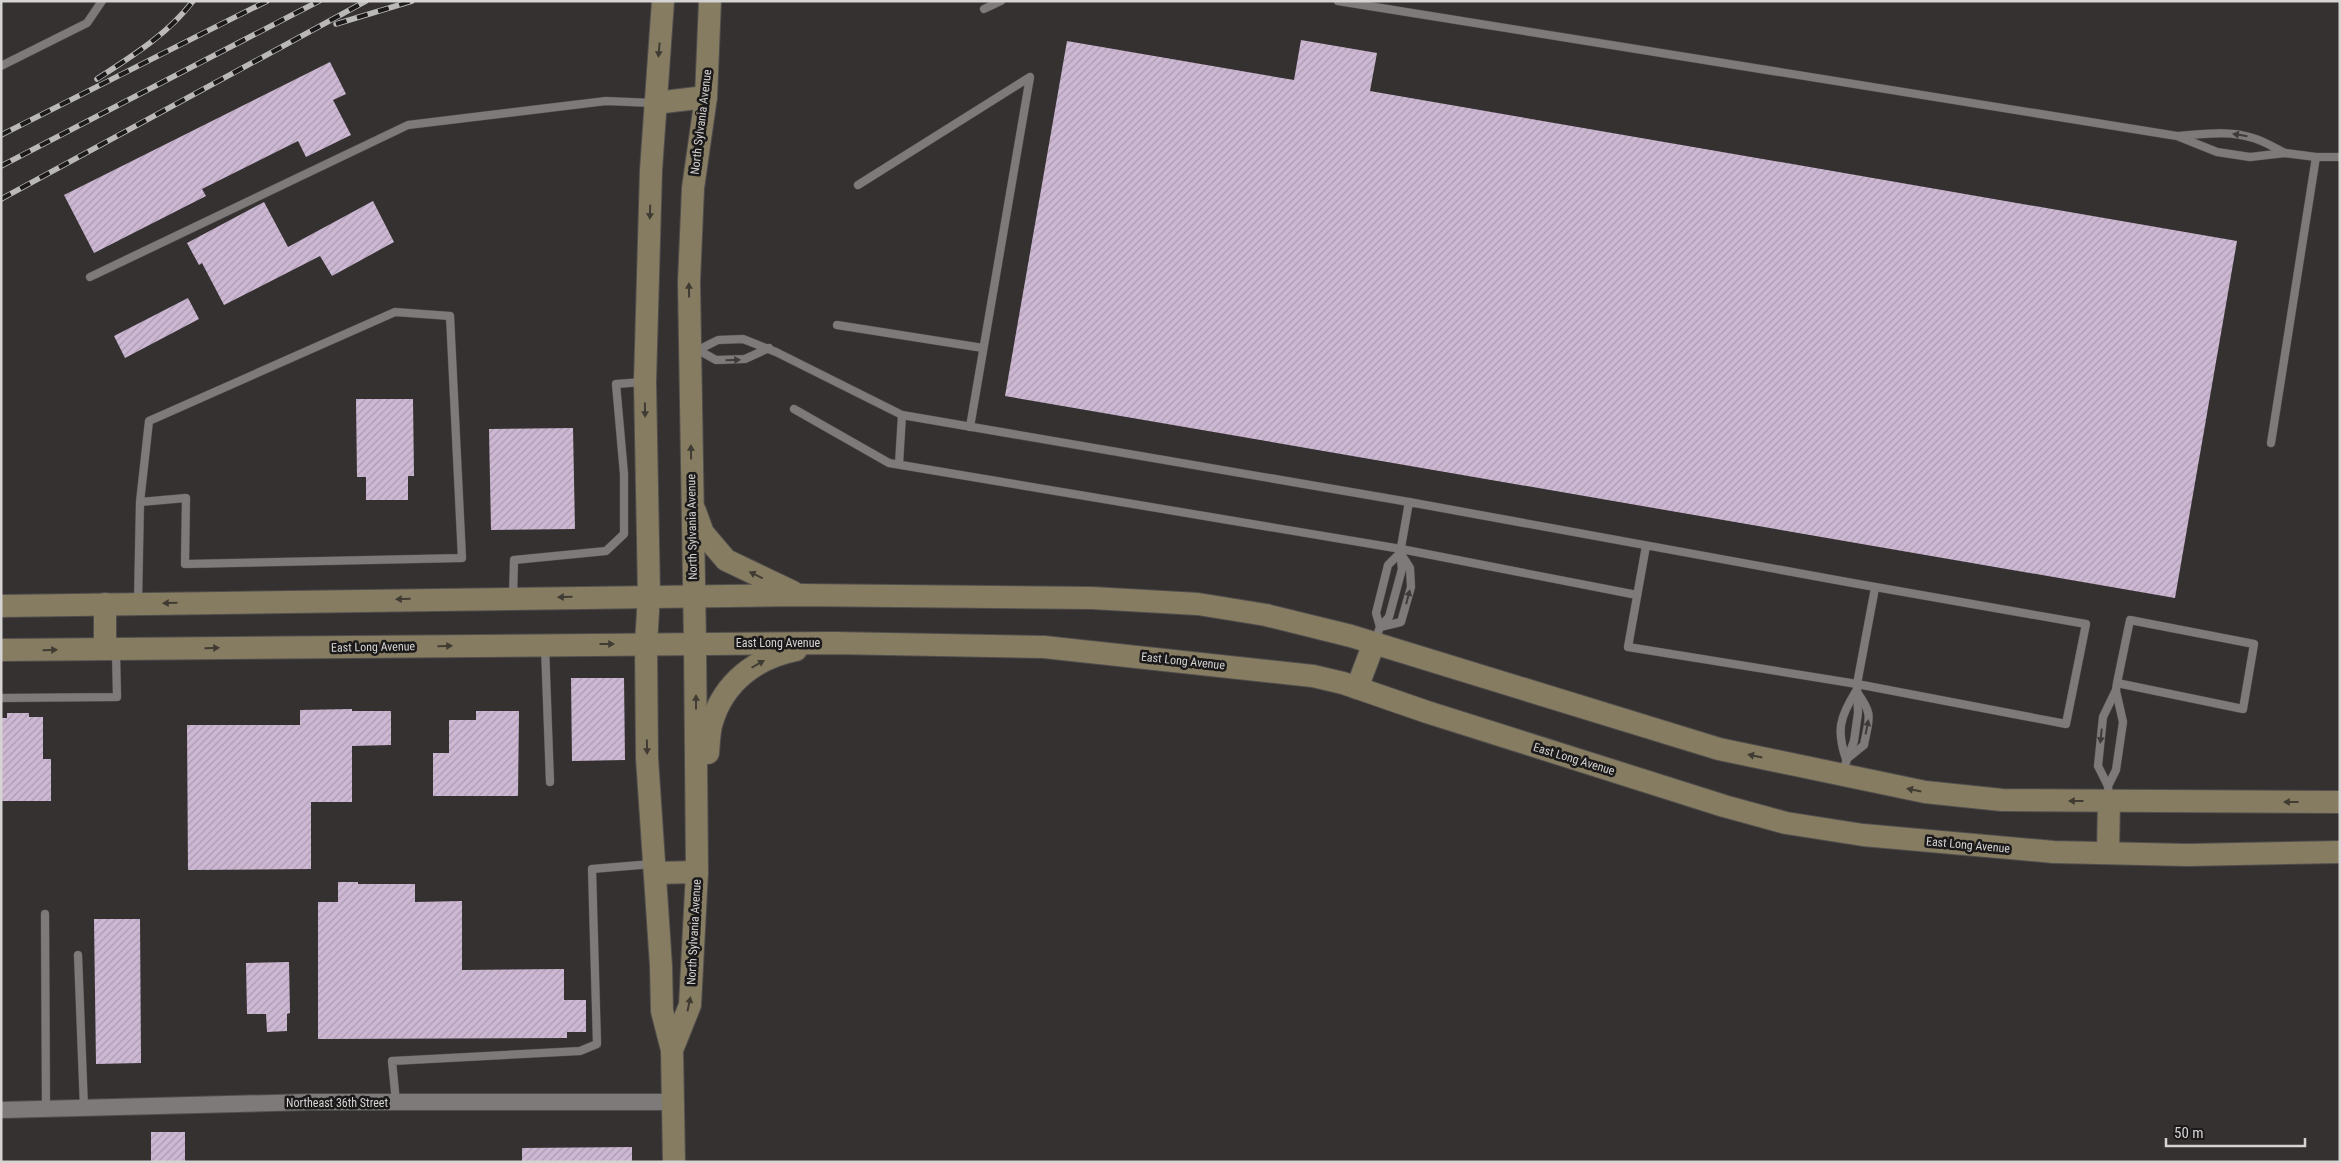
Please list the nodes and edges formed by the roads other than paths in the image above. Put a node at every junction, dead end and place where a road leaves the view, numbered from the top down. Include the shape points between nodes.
1 (102, 1) edge
2 (662, 1) edge
3 (710, 1) edge
4 (1001, 1) edge
5 (1338, 1) edge
6 (984, 9) dead end
7 (1, 66) edge
8 (706, 97) junction
9 (655, 103) junction
10 (2177, 136) junction
11 (2285, 153) junction
12 (2316, 157) junction
13 (2340, 157) edge
14 (858, 185) dead end
15 (90, 277) dead end
16 (837, 325) dead end
17 (768, 348) junction
18 (984, 348) junction
19 (694, 350) junction
20 (645, 382) junction
21 (794, 409) dead end
22 (902, 415) junction
23 (970, 427) junction
24 (2271, 443) dead end
25 (899, 464) junction
26 (691, 500) junction
27 (140, 502) junction
28 (1409, 502) junction
29 (1646, 546) junction
30 (1401, 551) junction
31 (1875, 588) junction
32 (694, 595) junction
33 (801, 595) junction
34 (1637, 595) junction
35 (649, 596) junction
36 (513, 598) junction
37 (105, 604) junction
38 (138, 604) junction
39 (1, 606) edge
40 (1377, 635) junction
41 (834, 643) junction
42 (646, 644) junction
43 (695, 644) junction
44 (545, 645) junction
45 (111, 649) junction
46 (1, 650) edge
47 (1857, 687) junction
48 (2117, 687) junction
49 (1357, 688) junction
50 (1, 698) edge
51 (1844, 767) junction
52 (550, 782) dead end
53 (2108, 793) junction
54 (2340, 802) edge
55 (2340, 852) edge
56 (2108, 853) junction
57 (697, 861) junction
58 (655, 869) junction
59 (45, 914) dead end
60 (78, 955) dead end
61 (672, 1050) junction
62 (396, 1102) junction
63 (673, 1102) junction
64 (84, 1108) junction
65 (46, 1109) junction
66 (1, 1110) edge
67 (674, 1162) edge

1 - 7 lane via 87,23
2 -> 9 main road, North Sylvania Avenue
3 - 8 main road, North Sylvania Avenue
4 - 6 lane
5 - 10 lane
8 - 9 main road
19 -> 8 main road, North Sylvania Avenue via 688,282 693,188
9 - 15 lane via 606,101 408,125
9 -> 20 main road, North Sylvania Avenue
10 - 11 lane via 2217,152 2250,157
11 -> 10 lane via 2240,135 2218,132
11 - 12 lane
12 - 13 lane
12 - 24 lane
14 - 18 lane via 1030,77
16 - 18 lane
17 - 19 lane via 744,339 718,340
19 -> 17 lane via 716,360 745,359
17 - 22 lane
18 - 23 lane
26 -> 19 main road, North Sylvania Avenue
20 -> 35 main road, North Sylvania Avenue
20 - 36 lane via 616,384 624,474 624,534 606,551 514,560
21 - 25 lane via 889,463
22 - 23 lane
22 - 25 lane
23 - 28 lane
25 - 30 lane
26 - 32 main road, North Sylvania Avenue
33 -> 26 main road via 726,560 703,533
27 - 27 lane via 186,498 185,564 462,558 450,316 395,312 149,421
27 - 38 lane
28 - 29 lane
28 - 30 lane
29 - 31 lane
29 - 34 lane
30 - 34 lane
30 - 40 lane via 1402,569 1389,617
30 - 40 lane via 1388,565 1376,613
40 -> 30 lane via 1401,622 1411,587 1410,568
31 - 47 lane
31 - 47 lane via 2086,624 2066,724
32 - 33 main road
32 - 35 main road
32 - 43 main road, North Sylvania Avenue
33 - 40 main road via 1092,598 1198,604
34 - 47 lane via 1628,647
35 -> 36 main road
35 - 42 main road, North Sylvania Avenue
36 -> 38 main road
37 - 38 main road
37 - 39 main road
37 - 45 main road
40 - 49 main road
51 -> 40 main road via 1719,749
41 - 43 main road, East Long Avenue
41 - 49 main road, East Long Avenue via 1044,647 1284,672
57 -> 41 main road via 712,723 722,699 738,678 758,663 783,653
42 - 43 main road, East Long Avenue
44 -> 42 main road, East Long Avenue
42 -> 58 main road, North Sylvania Avenue via 647,758
57 -> 43 main road, North Sylvania Avenue
45 -> 44 main road, East Long Avenue
44 - 52 lane
46 -> 45 main road, East Long Avenue
45 - 50 lane via 117,697
47 - 51 lane via 1854,741
47 - 51 lane via 1844,710 1839,738
51 -> 47 lane via 1864,745 1869,716
48 - 48 lane via 2130,620 2254,644 2243,709
48 - 53 lane via 2123,722 2116,770
48 -> 53 lane via 2103,717 2098,766
49 - 56 main road, East Long Avenue via 1786,823 1863,835 2054,852
53 -> 51 main road via 2002,800 1925,792
54 -> 53 main road
53 - 56 main road
55 - 56 main road, East Long Avenue
57 - 58 main road
61 -> 57 main road, North Sylvania Avenue via 690,1005
58 - 61 main road, North Sylvania Avenue via 662,1011
58 - 62 lane via 592,869 597,1044 580,1051 392,1061
59 - 65 lane
60 - 64 lane
61 - 63 main road, North Sylvania Avenue
62 - 63 street, Northeast 36th Street
62 - 64 street, Northeast 36th Street
63 - 67 main road, North Sylvania Avenue
64 - 65 street, Northeast 36th Street
65 - 66 street, Northeast 36th Street

